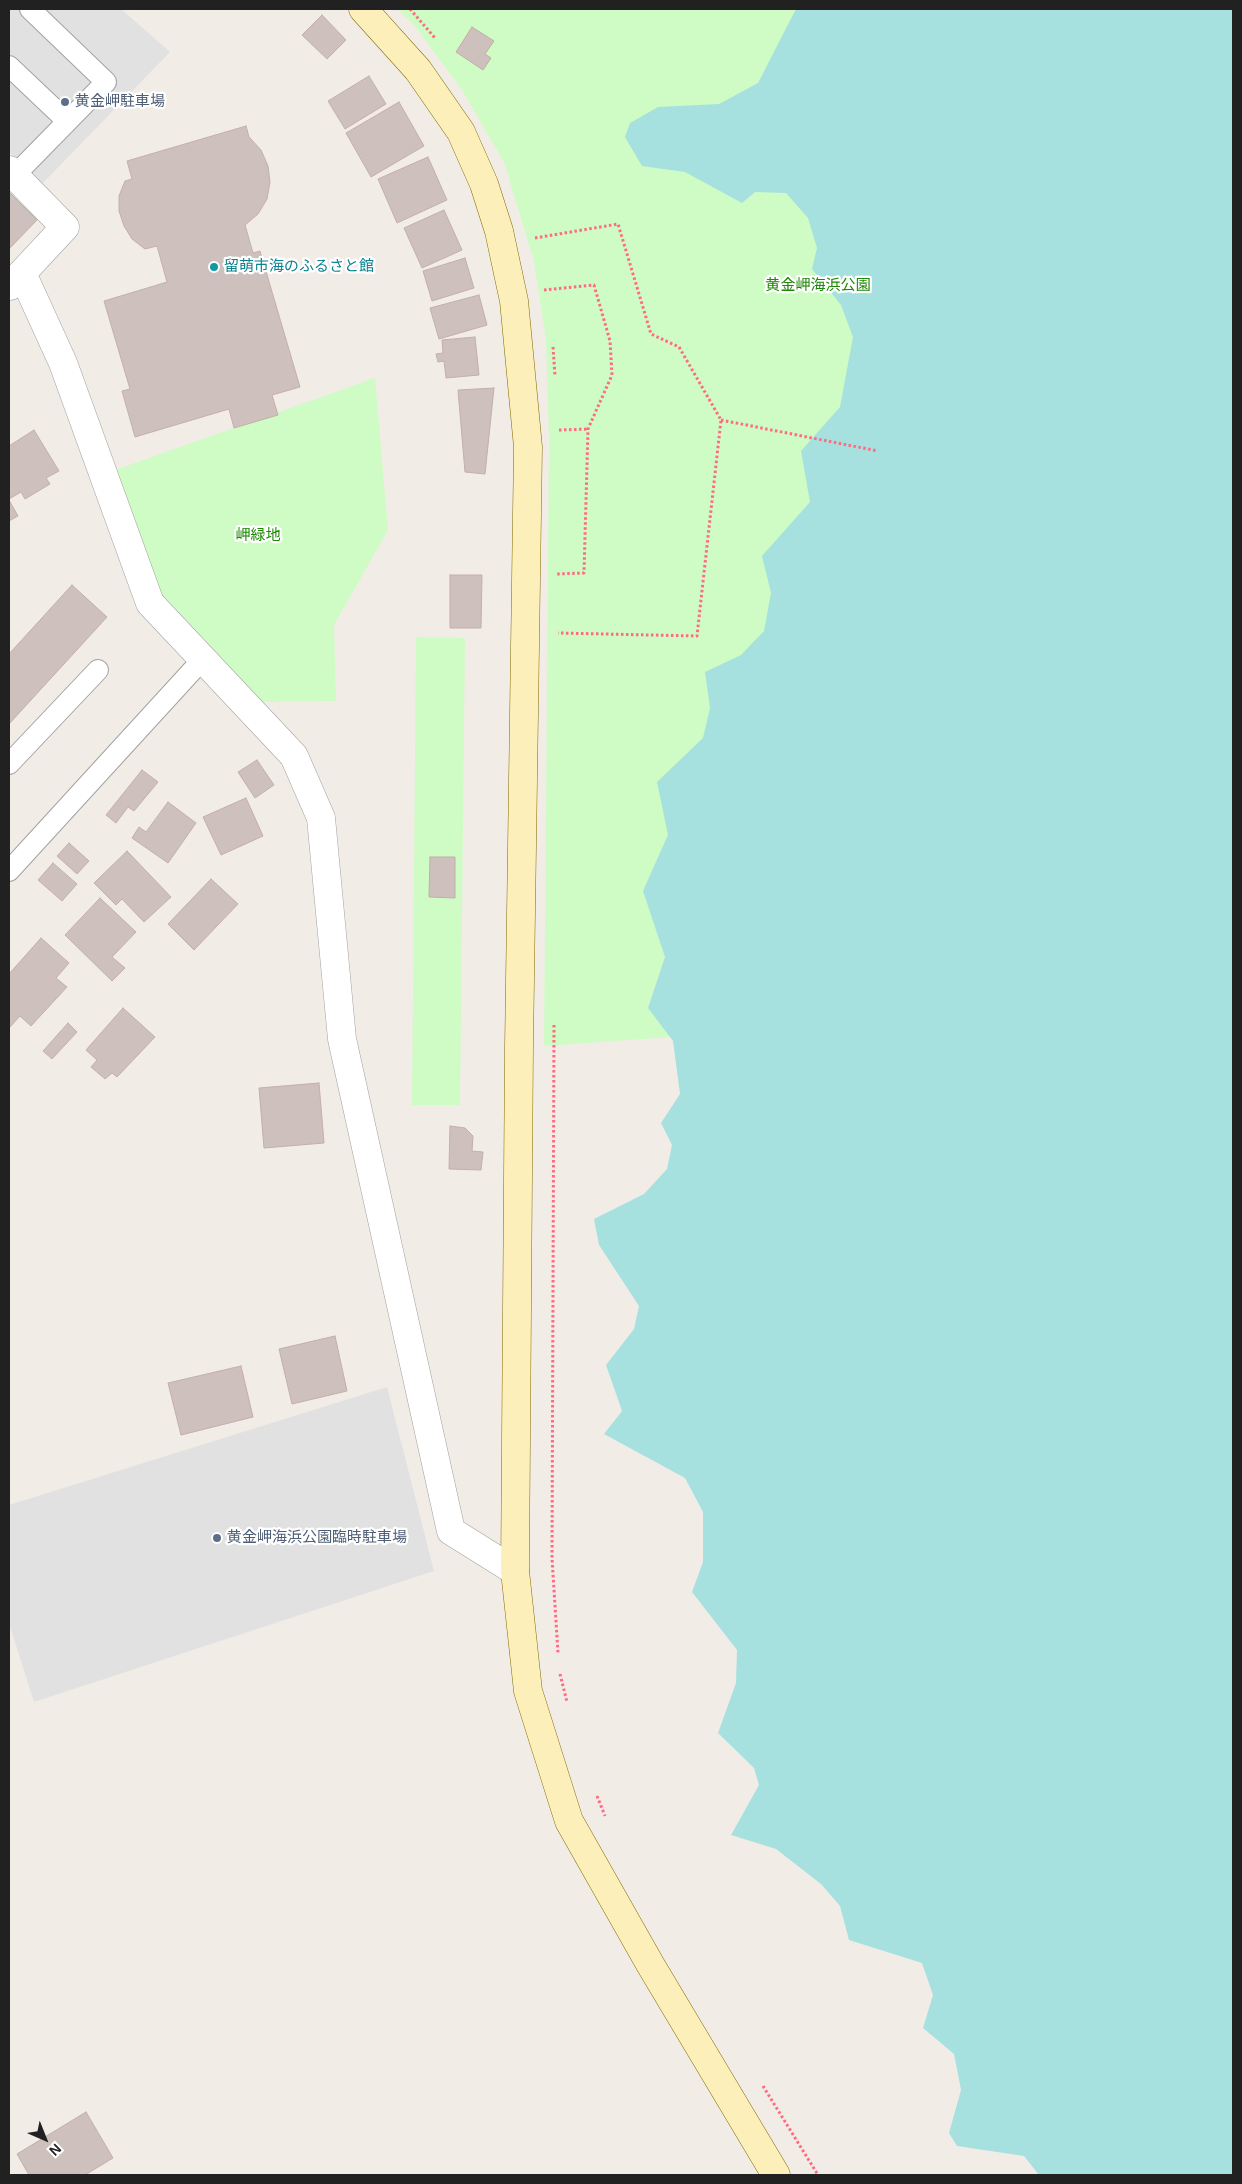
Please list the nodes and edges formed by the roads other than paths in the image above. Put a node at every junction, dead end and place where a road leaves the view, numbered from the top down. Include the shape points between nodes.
1 (30, 9) edge
2 (363, 9) edge
3 (9, 66) edge
4 (67, 122) junction
5 (12, 173) edge
6 (16, 280) edge
7 (202, 660) junction
8 (98, 670) dead end
9 (9, 764) edge
10 (9, 871) edge
11 (515, 1571) junction
12 (776, 2175) edge

1 - 4 lane via 106,82
2 - 11 street via 418,70 460,132 484,184 499,231 514,302 528,447 518,1056
3 - 4 lane
4 - 5 lane
5 - 6 street via 65,227
6 - 7 street via 63,363 150,603
7 - 10 lane
7 - 11 street via 294,756 321,818 342,1039 451,1531
8 - 9 lane
11 - 12 street via 528,1691 569,1821

